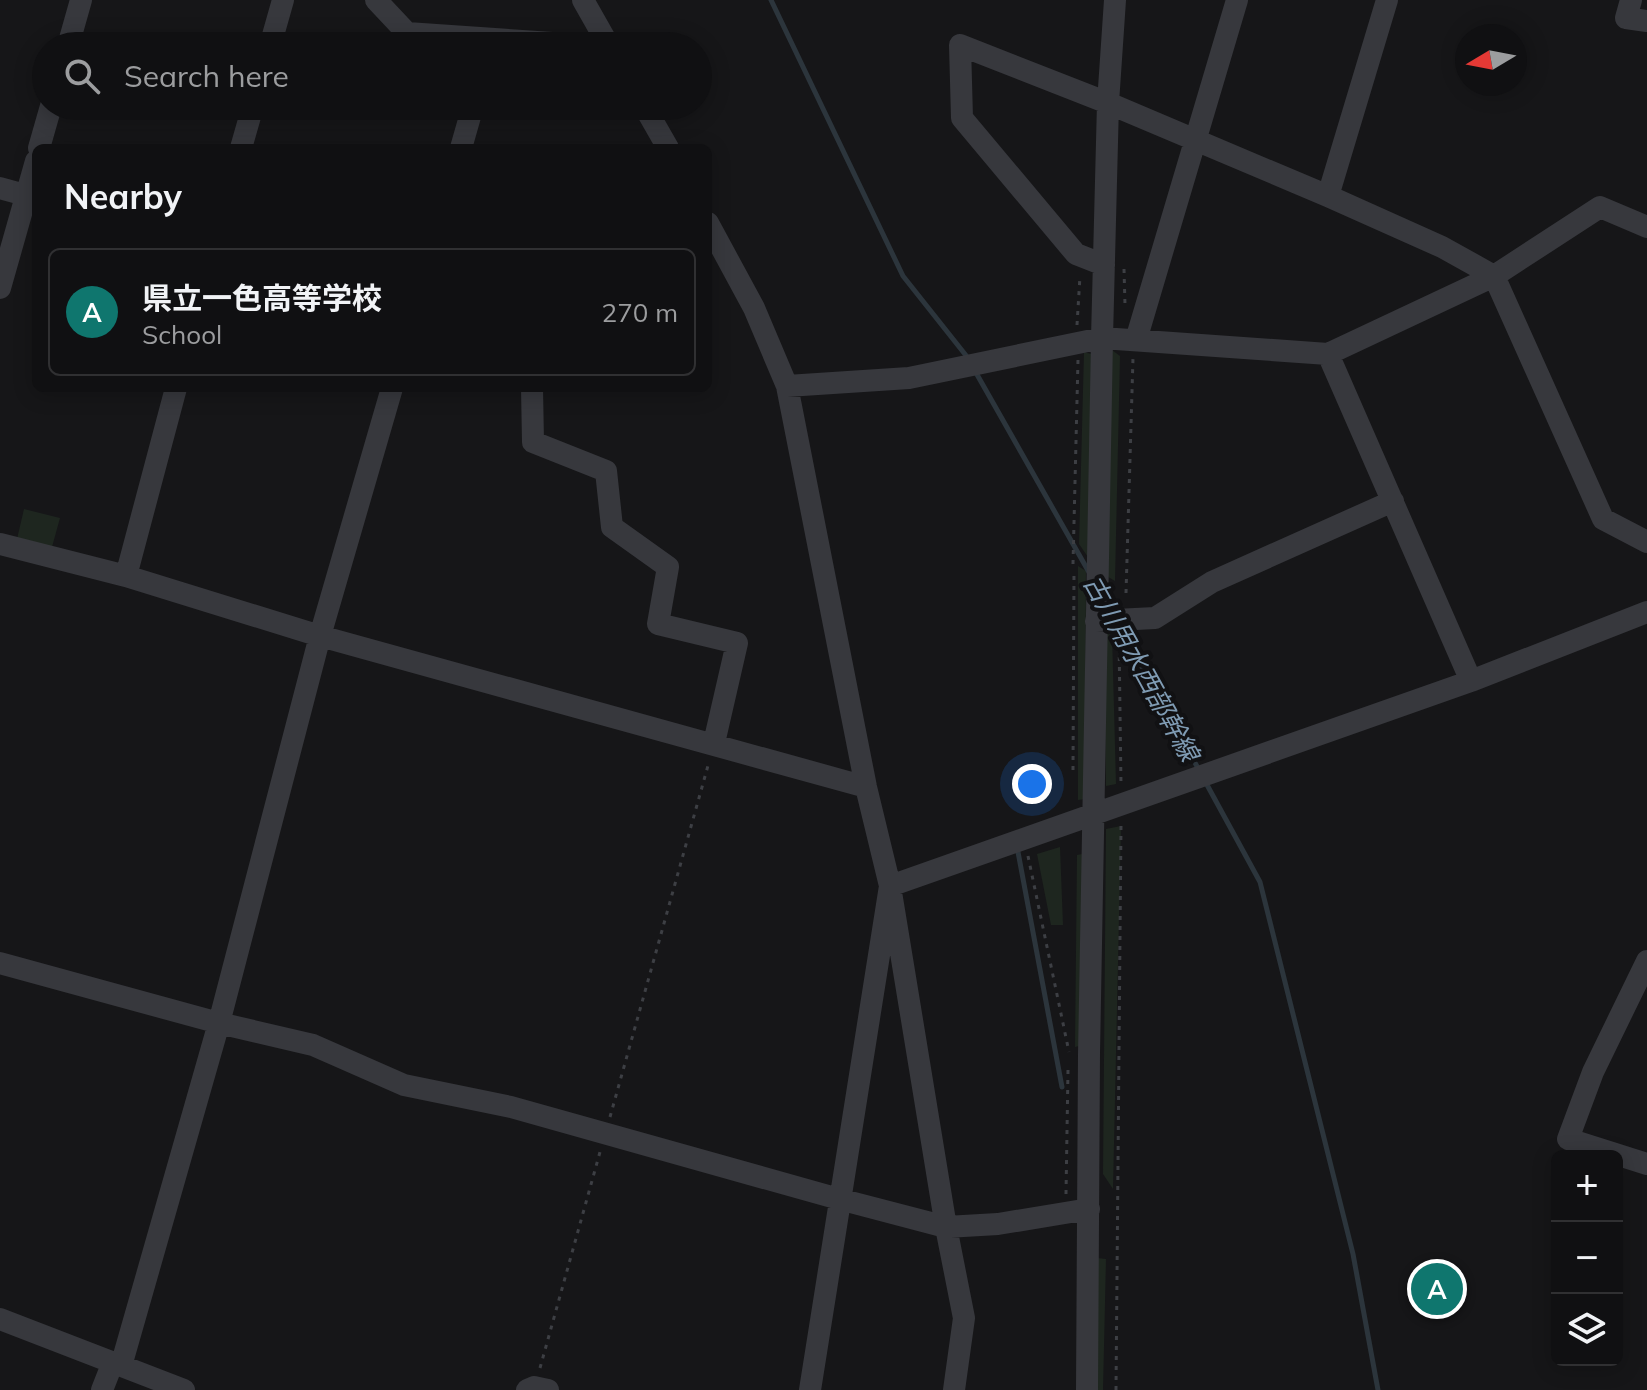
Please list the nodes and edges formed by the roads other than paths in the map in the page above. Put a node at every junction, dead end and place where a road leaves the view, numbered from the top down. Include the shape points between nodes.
1 (81, 0) edge
2 (283, 0) edge
3 (376, 0) edge
4 (583, 0) edge
5 (1115, 0) edge
6 (1237, 0) edge
7 (1387, 0) edge
8 (1631, 0) edge
9 (1647, 21) edge
10 (72, 32) edge
11 (274, 32) edge
12 (406, 32) edge
13 (601, 32) edge
14 (1108, 103) junction
15 (47, 120) edge
16 (249, 120) edge
17 (469, 120) edge
18 (652, 120) edge
19 (1195, 140) junction
20 (40, 144) edge
21 (242, 144) edge
22 (462, 144) edge
23 (664, 144) edge
24 (0, 188) edge
25 (31, 196) edge
26 (1328, 196) junction
27 (1647, 227) edge
28 (712, 230) edge
29 (1104, 265) junction
30 (1494, 276) junction
31 (0, 288) edge
32 (1102, 338) junction
33 (1134, 349) junction
34 (1328, 354) junction
35 (787, 386) junction
36 (175, 392) edge
37 (391, 392) edge
38 (532, 392) edge
39 (1393, 501) junction
40 (1647, 542) edge
41 (0, 544) edge
42 (126, 576) junction
43 (1647, 612) edge
44 (1096, 621) junction
45 (320, 636) junction
46 (1471, 681) junction
47 (714, 743) junction
48 (866, 787) junction
49 (1093, 815) junction
50 (890, 886) junction
51 (0, 963) edge
52 (1645, 974) edge
53 (219, 1023) junction
54 (1647, 1164) edge
55 (839, 1199) junction
56 (1089, 1209) junction
57 (946, 1227) junction
58 (0, 1319) edge
59 (117, 1364) junction
60 (102, 1390) edge
61 (184, 1390) edge
62 (810, 1390) edge
63 (954, 1390) edge
64 (1087, 1390) edge

1 - 10 street
2 - 11 street
3 - 12 street
4 - 13 street
5 - 14 street
6 - 19 street
7 - 26 street
8 - 9 street via 1626,18
14 - 19 street
14 - 29 street
14 - 29 street via 960,45 962,118 1076,254
15 - 20 street
16 - 21 street
17 - 22 street
18 - 23 street
19 - 26 street
19 - 33 street
24 - 25 street
25 - 31 street
26 - 30 street
27 - 30 street via 1600,207
28 - 35 street via 754,308
29 - 32 street
30 - 34 street
30 - 40 street via 1603,519
32 - 33 street
32 - 35 street via 909,378
32 - 44 street
33 - 34 street
34 - 39 street
35 - 48 street
36 - 42 street
37 - 45 street
38 - 47 street via 533,442 606,471 612,527 668,567 658,624 737,643
39 - 44 street via 1212,582 1155,618
39 - 46 street
41 - 42 street
42 - 45 street
43 - 46 street
44 - 49 street
45 - 47 street
45 - 53 street
46 - 49 street
47 - 48 street
48 - 50 street
49 - 50 street
49 - 56 street
50 - 55 street
50 - 57 street
51 - 53 street
52 - 54 street via 1631,990 1568,1139
53 - 55 street via 313,1045 404,1085 511,1107
53 - 59 street
55 - 57 street
55 - 62 street
56 - 57 street
56 - 64 street
57 - 63 street via 964,1318
58 - 59 street
59 - 60 street
59 - 61 street

